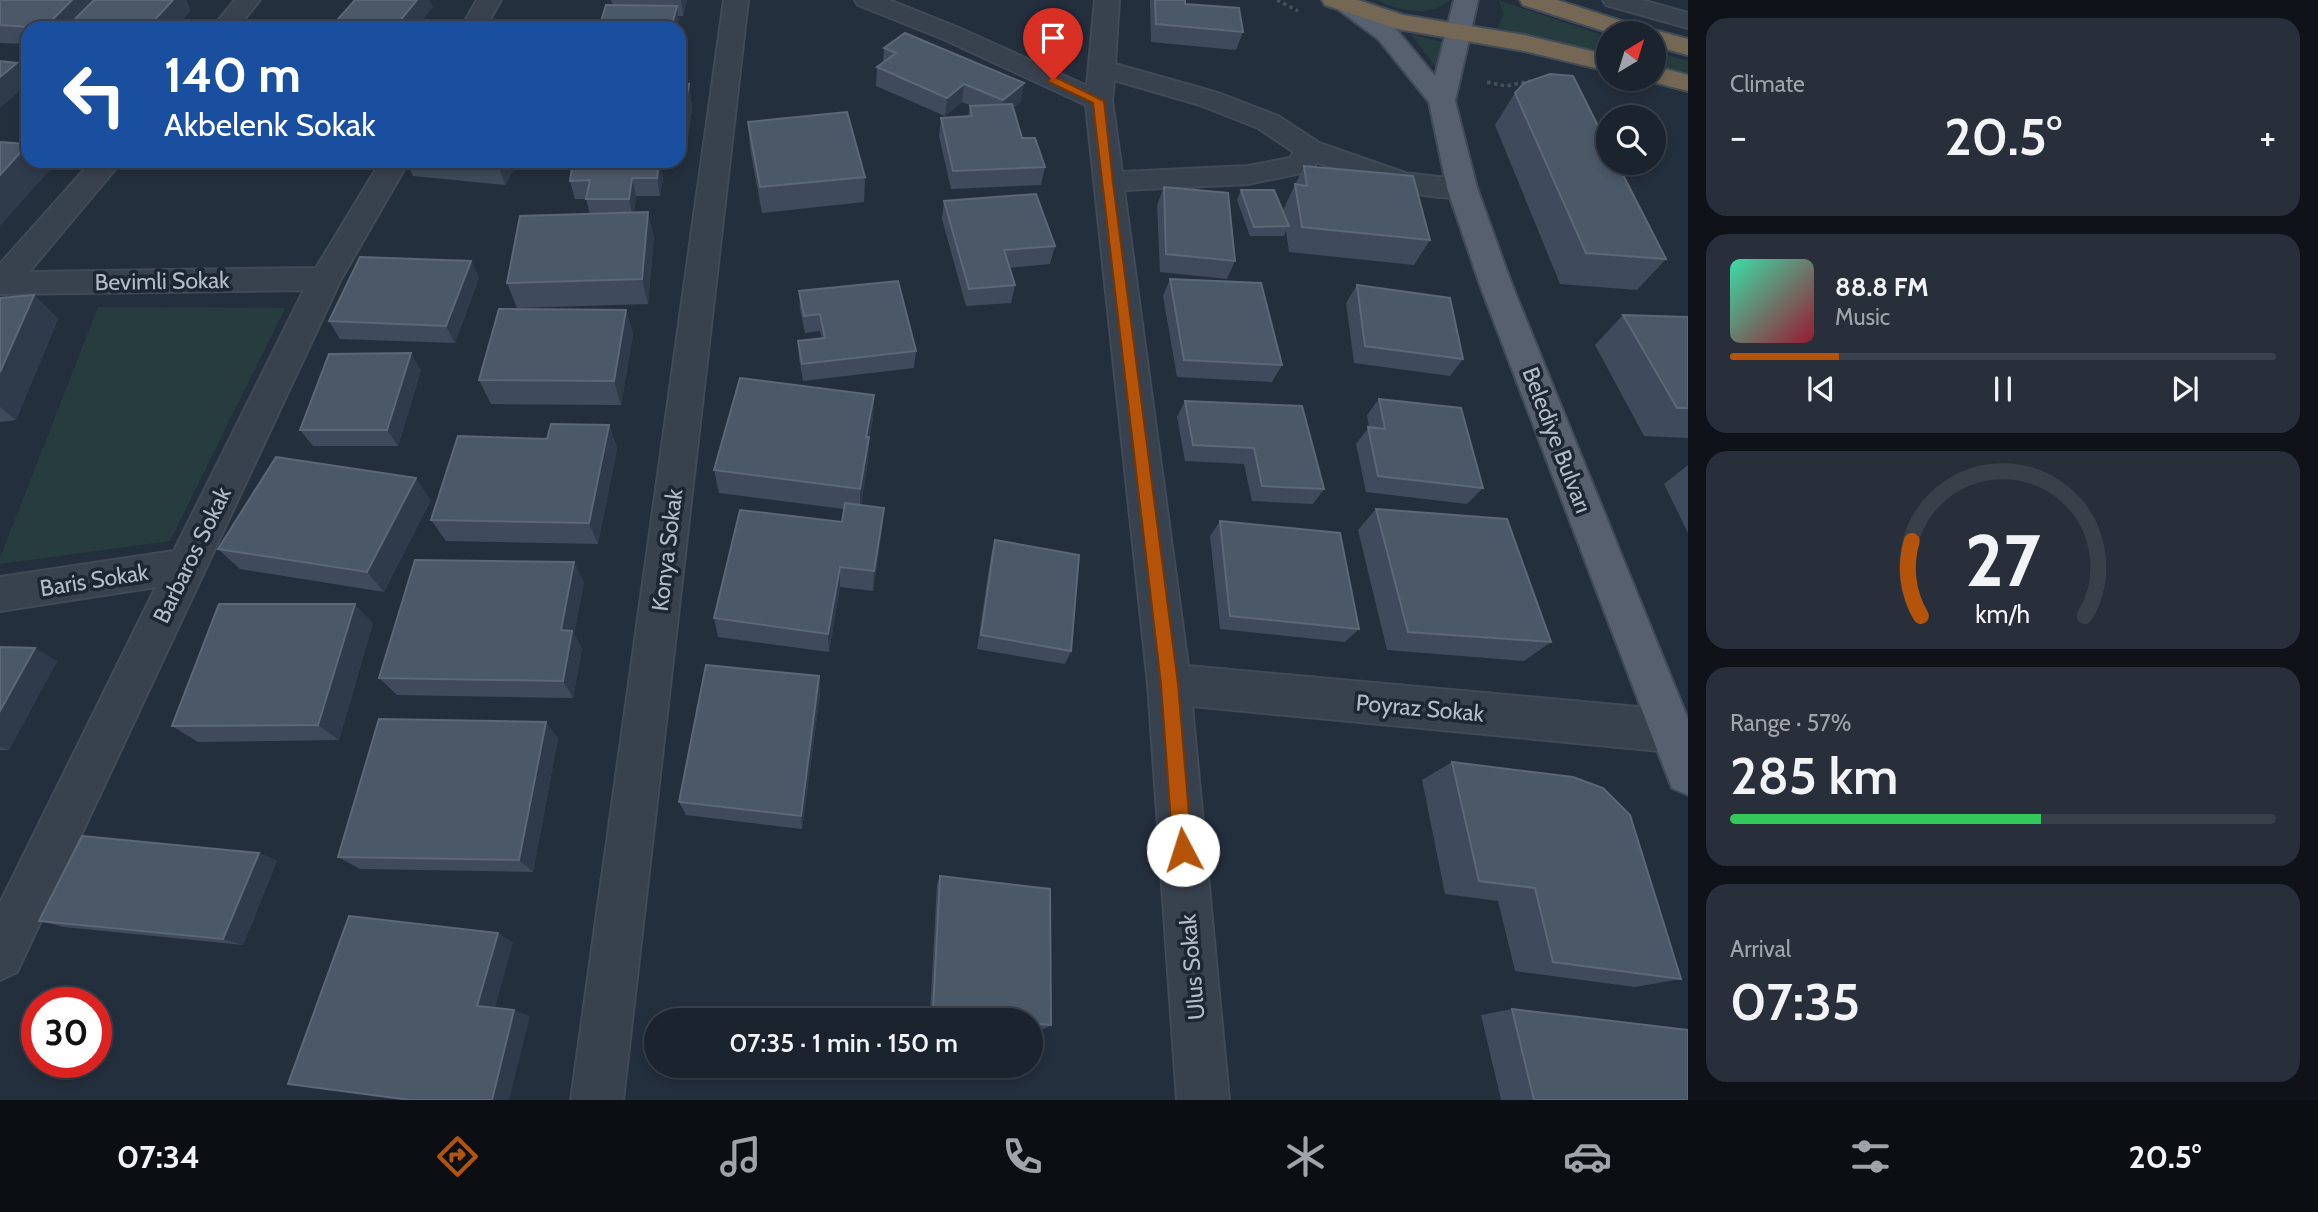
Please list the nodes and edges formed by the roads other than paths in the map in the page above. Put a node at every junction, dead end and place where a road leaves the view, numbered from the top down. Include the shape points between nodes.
1 (248, 0) edge
2 (489, 0) edge
3 (736, 0) edge
4 (867, 0) edge
5 (1107, 0) edge
6 (1466, 0) edge
7 (1532, 0) edge
8 (1615, 0) edge
9 (1337, 1) edge
10 (230, 21) edge
11 (477, 21) edge
12 (1597, 21) edge
13 (1688, 21) edge
14 (1458, 31) junction
15 (1666, 41) edge
16 (1688, 47) edge
17 (1596, 61) edge
18 (1666, 78) edge
19 (1688, 83) edge
20 (1100, 85) junction
21 (1443, 101) junction
22 (1309, 149) junction
23 (102, 168) edge
24 (391, 168) edge
25 (1107, 183) junction
26 (1462, 188) junction
27 (325, 279) junction
28 (1, 283) edge
29 (187, 566) junction
30 (0, 594) edge
31 (1169, 684) junction
32 (1671, 732) junction
33 (1688, 773) edge
34 (0, 955) edge
35 (597, 1100) edge
36 (1203, 1100) edge

1 - 10 street
2 - 11 street
3 - 35 street, Konya Sokak
4 - 20 street
5 - 20 street, Ulus Sokak
6 - 14 main road, Belediye Bulvarı
7 - 12 highway
8 - 13 street
9 - 14 highway via 1398,22
9 - 21 main road, Belediye Bulvarı via 1387,34
14 - 17 highway
14 - 21 main road, Belediye Bulvarı
15 - 16 highway
18 - 19 highway
20 - 22 street via 1209,99 1268,122
20 - 25 street, Ulus Sokak
21 - 26 main road, Belediye Bulvarı
22 - 25 street via 1301,165 1248,175
22 - 26 street via 1401,182
23 - 28 street
24 - 27 street, Barbaros Sokak
25 - 31 street, Ulus Sokak
26 - 32 main road, Belediye Bulvarı
27 - 28 street, Bevimli Sokak
27 - 29 street, Barbaros Sokak
29 - 30 street, Baris Sokak
29 - 34 street, Barbaros Sokak
31 - 32 street, Poyraz Sokak
31 - 36 street, Ulus Sokak
32 - 33 main road, Belediye Bulvarı

